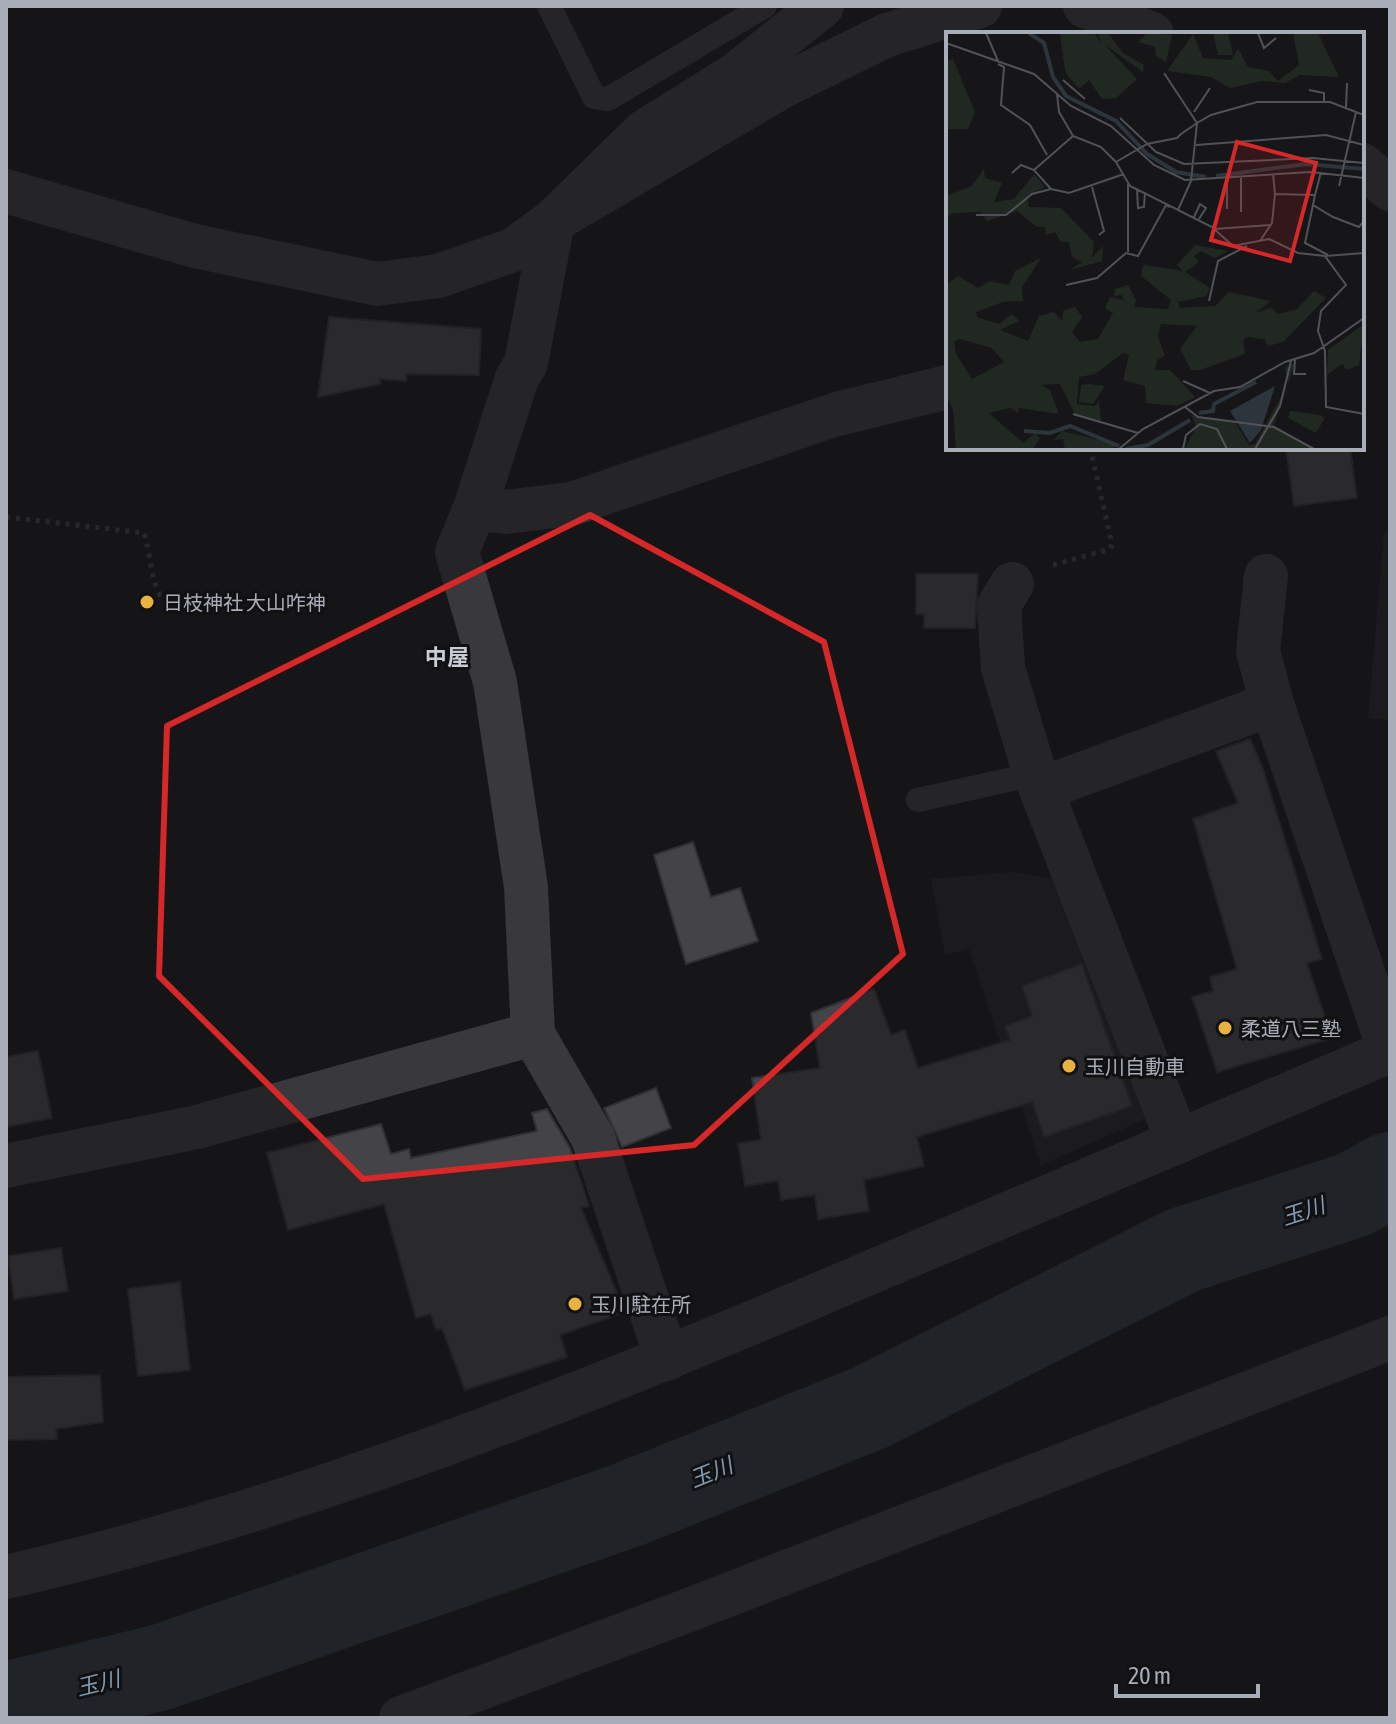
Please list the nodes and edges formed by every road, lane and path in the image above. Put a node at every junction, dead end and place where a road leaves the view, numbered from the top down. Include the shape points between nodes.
1 (549, 6) edge
2 (765, 6) edge
3 (822, 6) edge
4 (980, 6) edge
5 (1085, 6) edge
6 (1147, 32) edge
7 (1364, 167) edge
8 (1390, 190) edge
9 (6, 191) edge
10 (1364, 209) edge
11 (553, 221) junction
12 (946, 387) edge
13 (1090, 450) edge
14 (475, 508) junction
15 (6, 517) edge
16 (1266, 576) dead end
17 (1012, 584) joint
18 (180, 600) dead end
19 (1272, 704) junction
20 (1038, 781) junction
21 (918, 800) dead end
22 (533, 1034) junction
23 (1390, 1052) edge
24 (1178, 1142) junction
25 (6, 1166) edge
26 (1390, 1338) edge
27 (667, 1359) junction
28 (6, 1577) edge
29 (401, 1718) edge

1 - 2 lane via 594,97 608,99
3 - 11 street via 735,75 644,132
4 - 11 street via 887,35 781,87
5 - 6 street
7 - 8 street
8 - 10 street
9 - 11 street via 195,246 377,284 438,276 513,250
11 - 14 street via 526,363
12 - 14 street via 837,414 571,504 506,512
13 - 17 path via 1110,549 1022,574
14 - 22 street via 457,552 495,682 526,887
15 - 18 path via 144,533 153,582 160,595
16 - 19 street via 1258,651
17 - 20 street via 999,605 1003,668
19 - 20 street
19 - 23 street
20 - 21 lane
20 - 24 street
22 - 25 street via 197,1127
22 - 27 street via 593,1138
23 - 24 street
24 - 27 street
26 - 29 street
27 - 28 street via 279,1502

